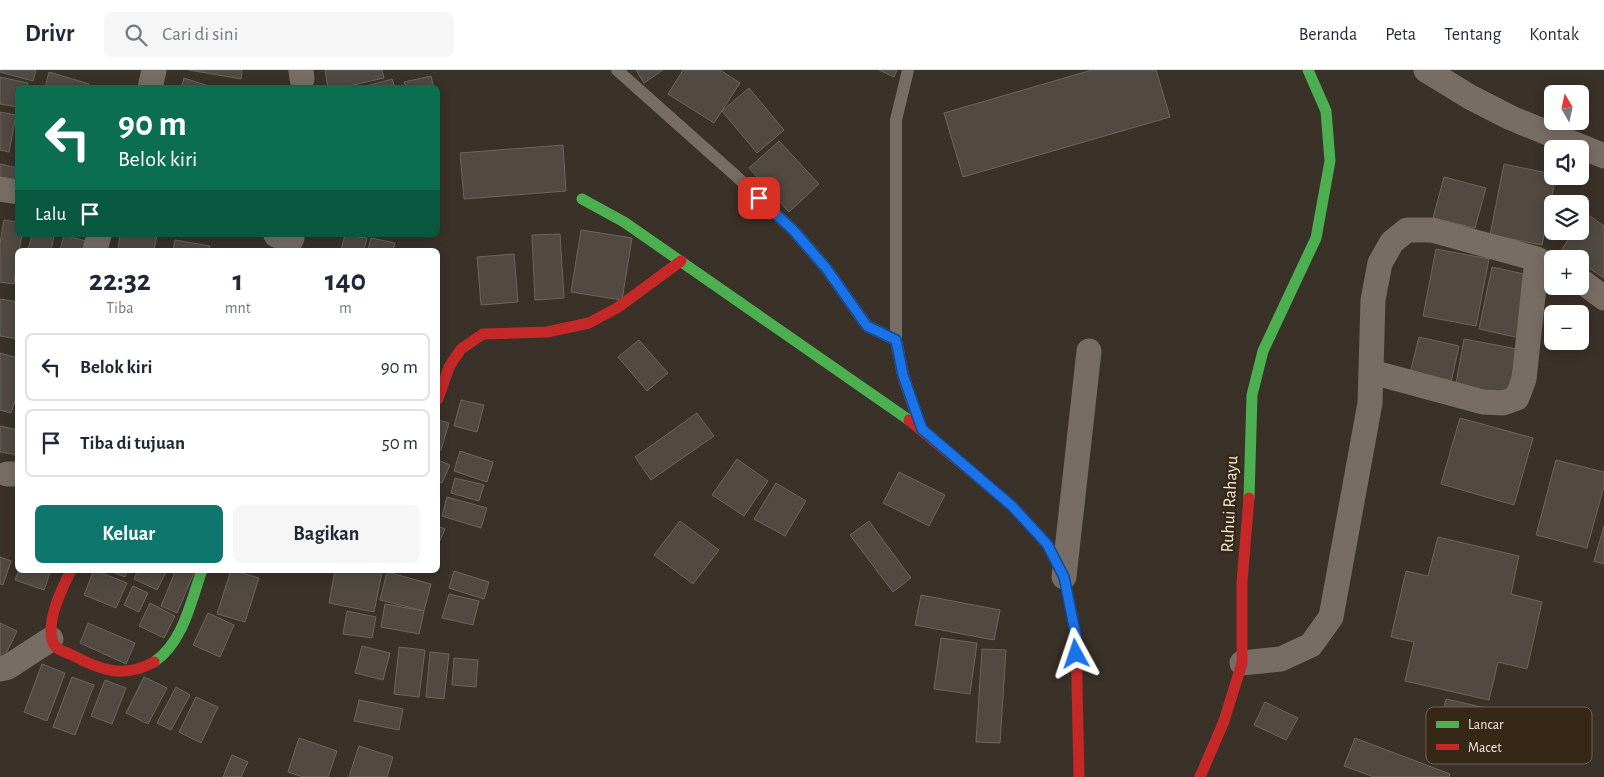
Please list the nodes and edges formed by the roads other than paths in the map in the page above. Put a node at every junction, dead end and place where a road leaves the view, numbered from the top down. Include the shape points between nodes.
1 (154, 70) edge
2 (617, 70) edge
3 (908, 70) edge
4 (1308, 70) edge
5 (1426, 70) edge
6 (151, 85) edge
7 (1604, 156) edge
8 (0, 189) edge
9 (15, 192) edge
10 (582, 199) dead end
11 (287, 237) edge
12 (287, 248) edge
13 (681, 261) junction
14 (1544, 263) edge
15 (1589, 287) edge
16 (1604, 298) edge
17 (896, 340) junction
18 (1088, 351) dead end
19 (1372, 372) junction
20 (440, 393) edge
21 (922, 429) junction
22 (70, 573) edge
23 (201, 573) edge
24 (1064, 577) junction
25 (52, 639) junction
26 (1242, 664) junction
27 (0, 669) edge
28 (1079, 777) edge
29 (1200, 777) edge

1 - 6 street
2 - 17 lane via 794,231 826,268 867,326
3 - 17 lane via 896,120
4 - 26 street, Ruhui Rahayu via 1326,111 1330,161 1316,238 1263,351 1252,395 1242,582
5 - 7 street via 1511,118
8 - 9 street
10 - 13 street via 624,222
11 - 12 street via 292,238
13 - 20 street via 617,308 589,323 547,332 483,334 461,349 449,367
13 - 21 street
14 - 19 street via 1524,379 1517,398 1503,403 1484,402
14 - 19 street via 1432,230 1407,230 1392,242 1380,263 1373,300
15 - 16 street
17 - 21 lane via 903,375
18 - 24 street
19 - 26 street via 1370,403 1331,618 1311,645 1281,659
21 - 24 street via 1012,506 1047,544
22 - 25 street via 57,606
23 - 25 street via 170,649 151,667 131,672 108,672 57,650
24 - 28 street via 1076,636
25 - 27 street via 8,668
26 - 29 street, Ruhui Rahayu via 1224,721

